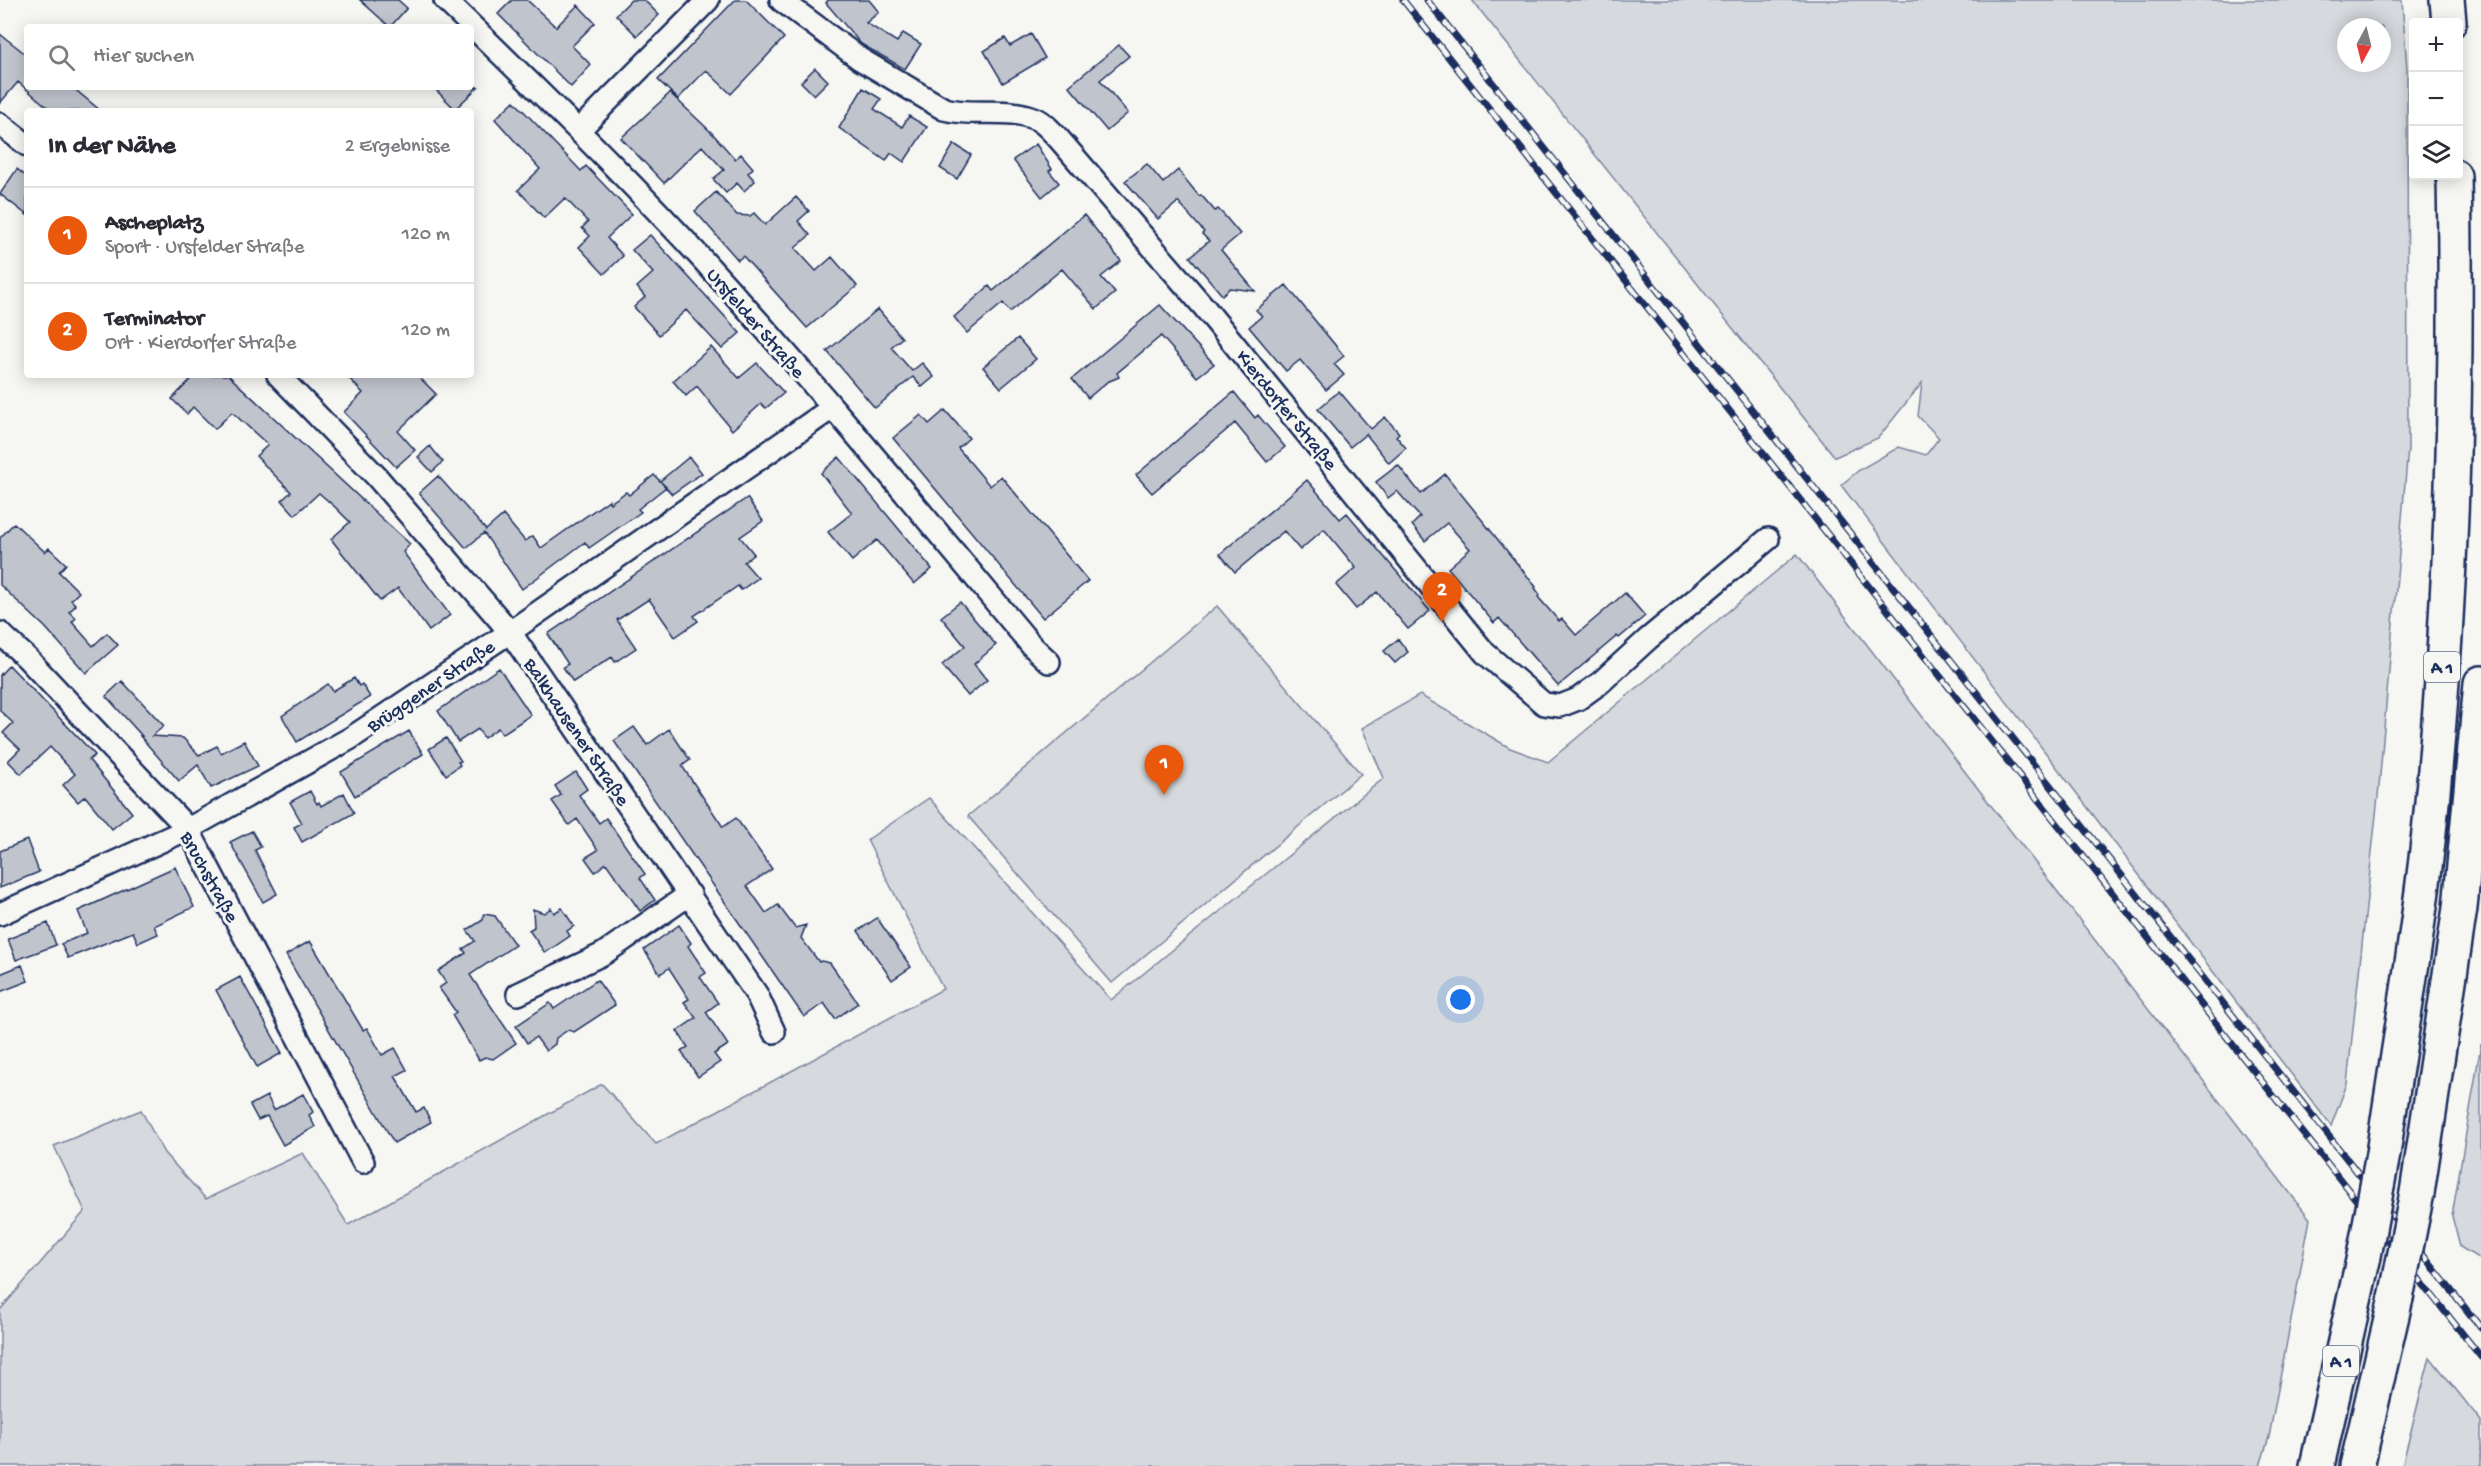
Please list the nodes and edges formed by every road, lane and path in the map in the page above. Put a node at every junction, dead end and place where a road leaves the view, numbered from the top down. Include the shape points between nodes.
1 (445, 0) edge
2 (781, 0) edge
3 (2447, 0) edge
4 (695, 4) edge
5 (2449, 18) edge
6 (470, 24) edge
7 (474, 28) edge
8 (0, 124) edge
9 (580, 129) junction
10 (24, 143) edge
11 (2454, 180) edge
12 (281, 378) edge
13 (832, 408) junction
14 (1768, 539) dead end
15 (510, 632) junction
16 (0, 633) edge
17 (1049, 662) dead end
18 (2481, 683) edge
19 (188, 829) junction
20 (690, 894) junction
21 (0, 914) edge
22 (518, 994) dead end
23 (774, 1032) dead end
24 (363, 1162) dead end
25 (2317, 1466) edge
26 (2357, 1466) edge

1 - 6 street, Ursfelder Straße
2 - 14 street, Kierdorfer Straße via 860,59 945,109 959,113 1024,114 1040,121 1204,307 1485,653 1544,704 1560,706 1600,683
3 - 5 highway
4 - 9 street
7 - 9 street, Ursfelder Straße
8 - 10 street
9 - 13 street, Ursfelder Straße via 704,261
11 - 25 highway, A 1, bridge via 2452,488 2432,802 2383,1154
12 - 15 street, Balkhausener Straße via 376,476
13 - 15 street, Brüggener Straße
13 - 17 street, Ursfelder Straße
15 - 19 street, Brüggener Straße via 351,738
15 - 20 street, Balkhausener Straße
16 - 19 street, Bruchstraße
18 - 26 highway, A 1, bridge via 2460,908 2417,1193
19 - 21 street, Brüggener Straße
19 - 24 street, Bruchstraße
20 - 22 street via 603,954
20 - 23 street, Balkhausener Straße via 757,995

